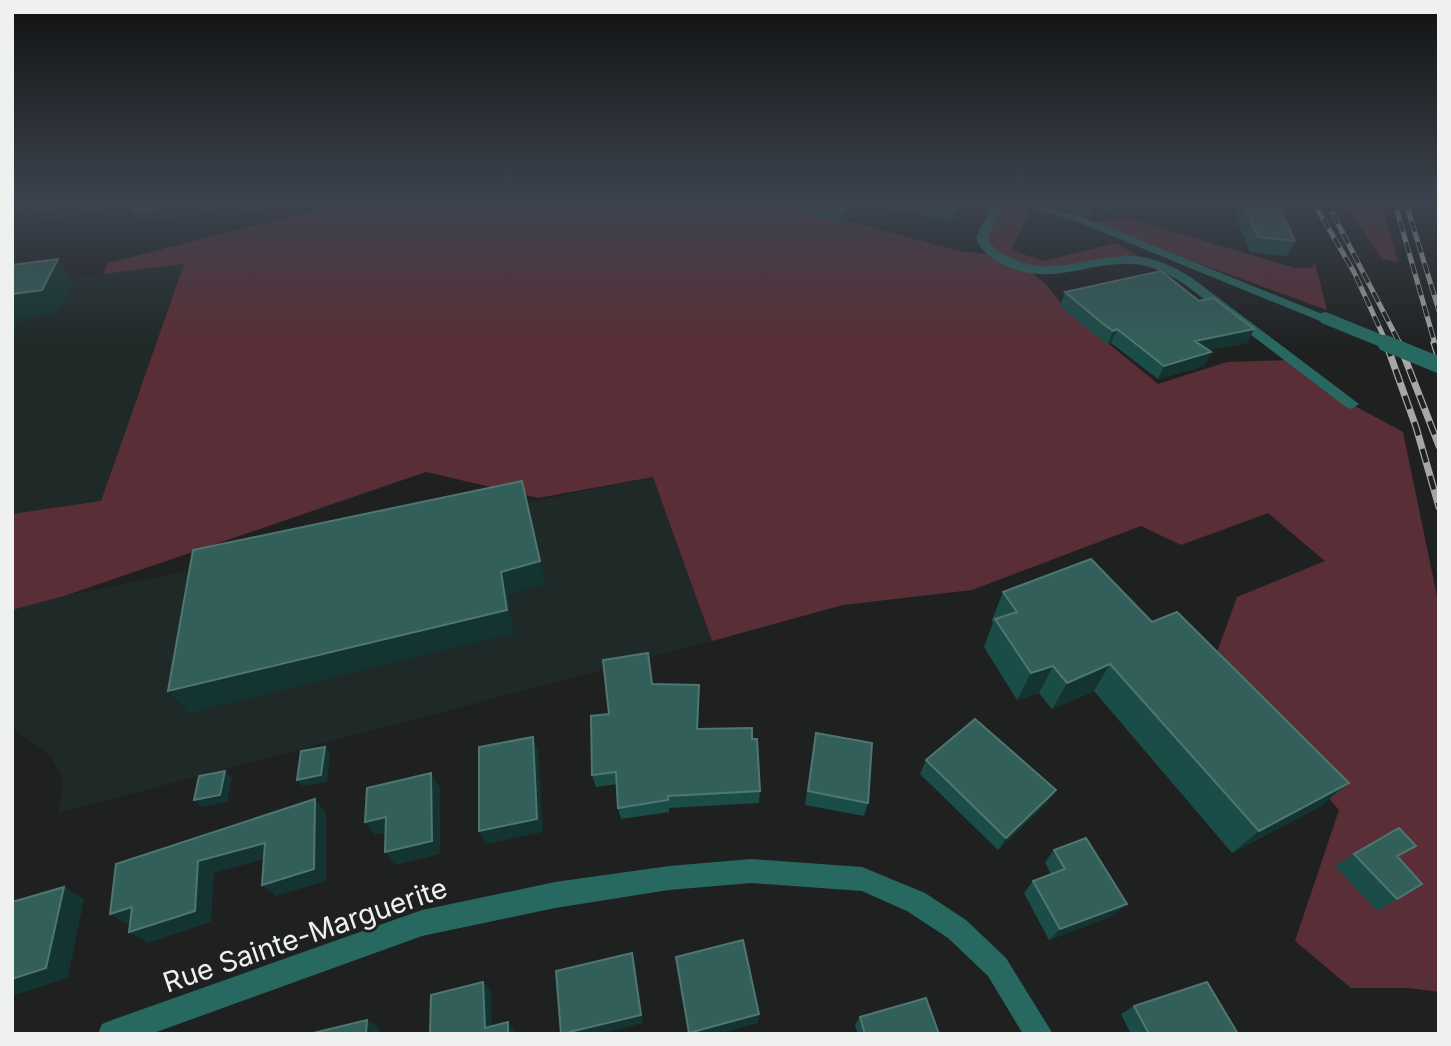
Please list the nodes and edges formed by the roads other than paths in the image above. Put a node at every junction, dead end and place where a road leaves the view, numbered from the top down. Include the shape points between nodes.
1 (991, 249) edge
2 (1153, 249) edge
3 (1439, 365) edge
4 (1351, 404) dead end
5 (112, 1034) edge
6 (1040, 1034) edge

1 - 4 street via 1027,269 1056,272 1121,260 1160,266 1188,281
2 - 3 street, bridge
5 - 6 street, Rue Sainte-Marguerite via 422,923 555,895 751,871 862,879 916,902 957,929 997,967

